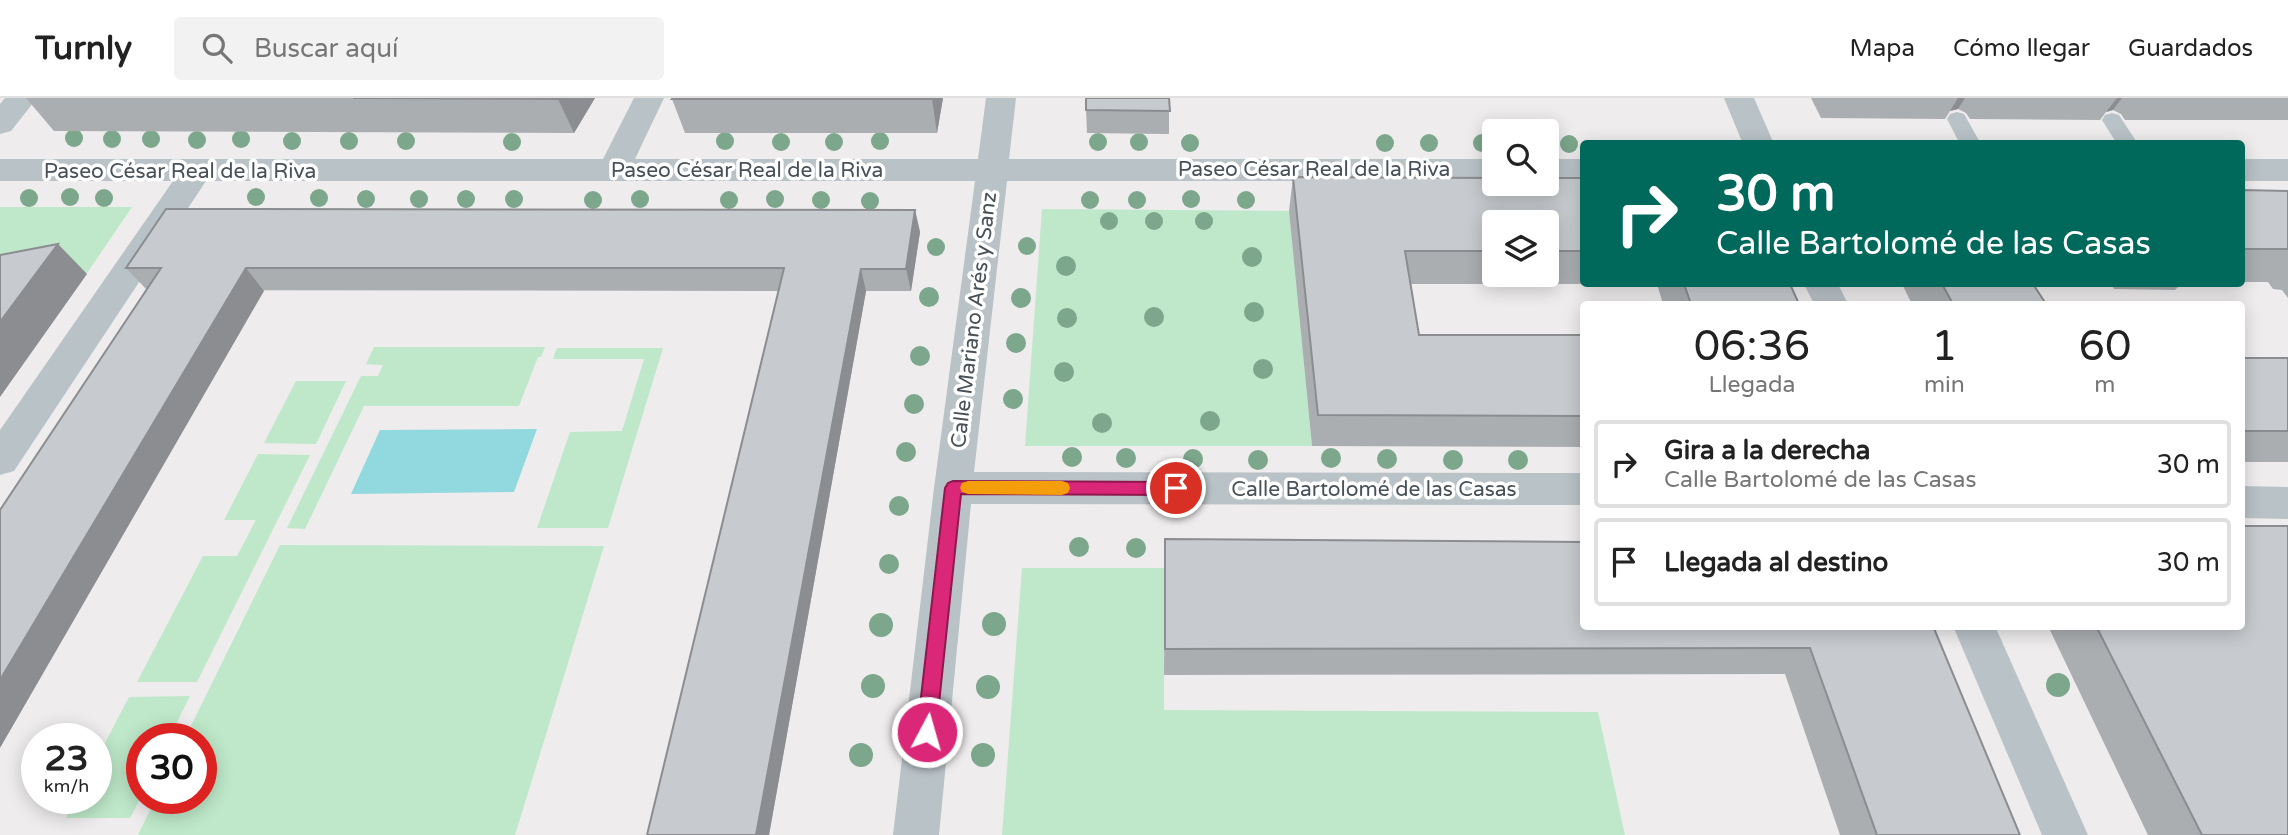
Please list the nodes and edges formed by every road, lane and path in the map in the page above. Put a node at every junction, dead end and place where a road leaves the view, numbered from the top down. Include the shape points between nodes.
1 (22, 98) edge
2 (649, 98) edge
3 (1001, 98) edge
4 (1739, 98) edge
5 (1957, 119) dead end
6 (2112, 120) dead end
7 (0, 124) edge
8 (1757, 140) edge
9 (1969, 140) edge
10 (2125, 140) edge
11 (993, 169) junction
12 (0, 170) edge
13 (1482, 170) edge
14 (1559, 170) edge
15 (1580, 170) edge
16 (2245, 170) edge
17 (2288, 170) edge
18 (196, 171) junction
19 (613, 171) junction
20 (0, 460) edge
21 (953, 488) junction
22 (1580, 489) edge
23 (2245, 502) edge
24 (2288, 503) edge
25 (1976, 630) edge
26 (916, 835) edge
27 (2065, 835) edge

1 - 7 street
2 - 19 street
3 - 11 street, Calle Mariano Arés y Sanz
4 - 8 street
5 - 9 lane
6 - 10 lane
11 - 13 street, Paseo César Real de la Riva
11 - 19 street, Paseo César Real de la Riva
11 - 21 street, Calle Mariano Arés y Sanz
12 - 18 street, Paseo César Real de la Riva
14 - 15 street
16 - 17 street
18 - 19 street, Paseo César Real de la Riva
18 - 20 street
21 - 22 street, Calle Bartolomé de las Casas
21 - 26 street, Calle Mariano Arés y Sanz
23 - 24 street
25 - 27 street

